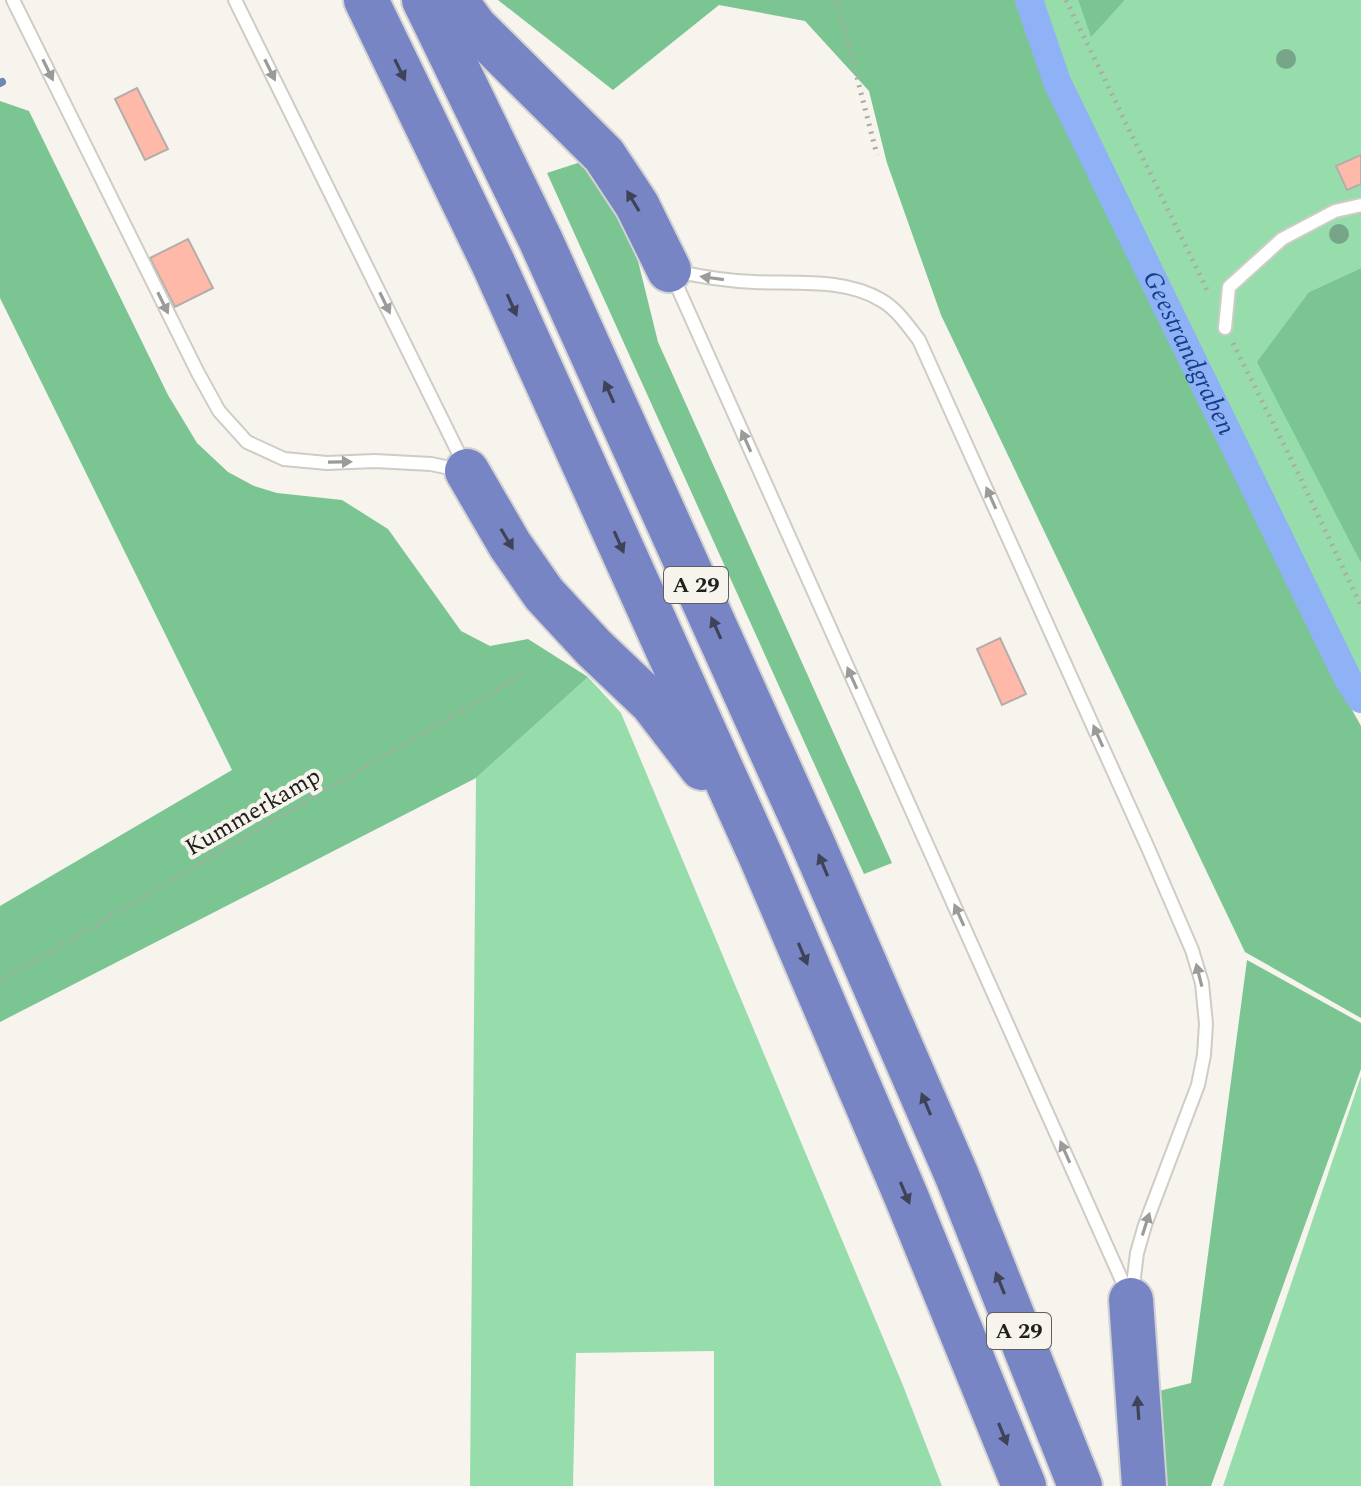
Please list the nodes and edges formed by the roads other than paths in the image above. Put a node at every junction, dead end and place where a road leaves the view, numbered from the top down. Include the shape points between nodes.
1 (13, 0) edge
2 (235, 0) edge
3 (366, 0) edge
4 (424, 0) edge
5 (455, 0) edge
6 (1361, 205) edge
7 (669, 270) junction
8 (1225, 328) road end
9 (467, 471) junction
10 (761, 857) junction
11 (1131, 1300) junction
12 (1024, 1486) edge
13 (1080, 1486) edge
14 (1144, 1486) edge

1 -> 9 lane via 198,373 219,411 247,442 284,459 431,464
2 -> 9 lane
3 -> 10 highway, A 29 via 493,263
13 -> 4 highway, A 29 via 957,1176 816,851 541,241
7 -> 5 highway via 637,205 604,155 475,27
6 - 8 lane via 1335,211 1282,239 1229,287
11 -> 7 lane
11 -> 7 lane via 1145,1225 1198,1085 1206,1024 1202,983 1012,543 919,340 882,301 830,285 712,280
9 -> 10 highway via 544,594 652,703
10 -> 12 highway, A 29
14 -> 11 highway

